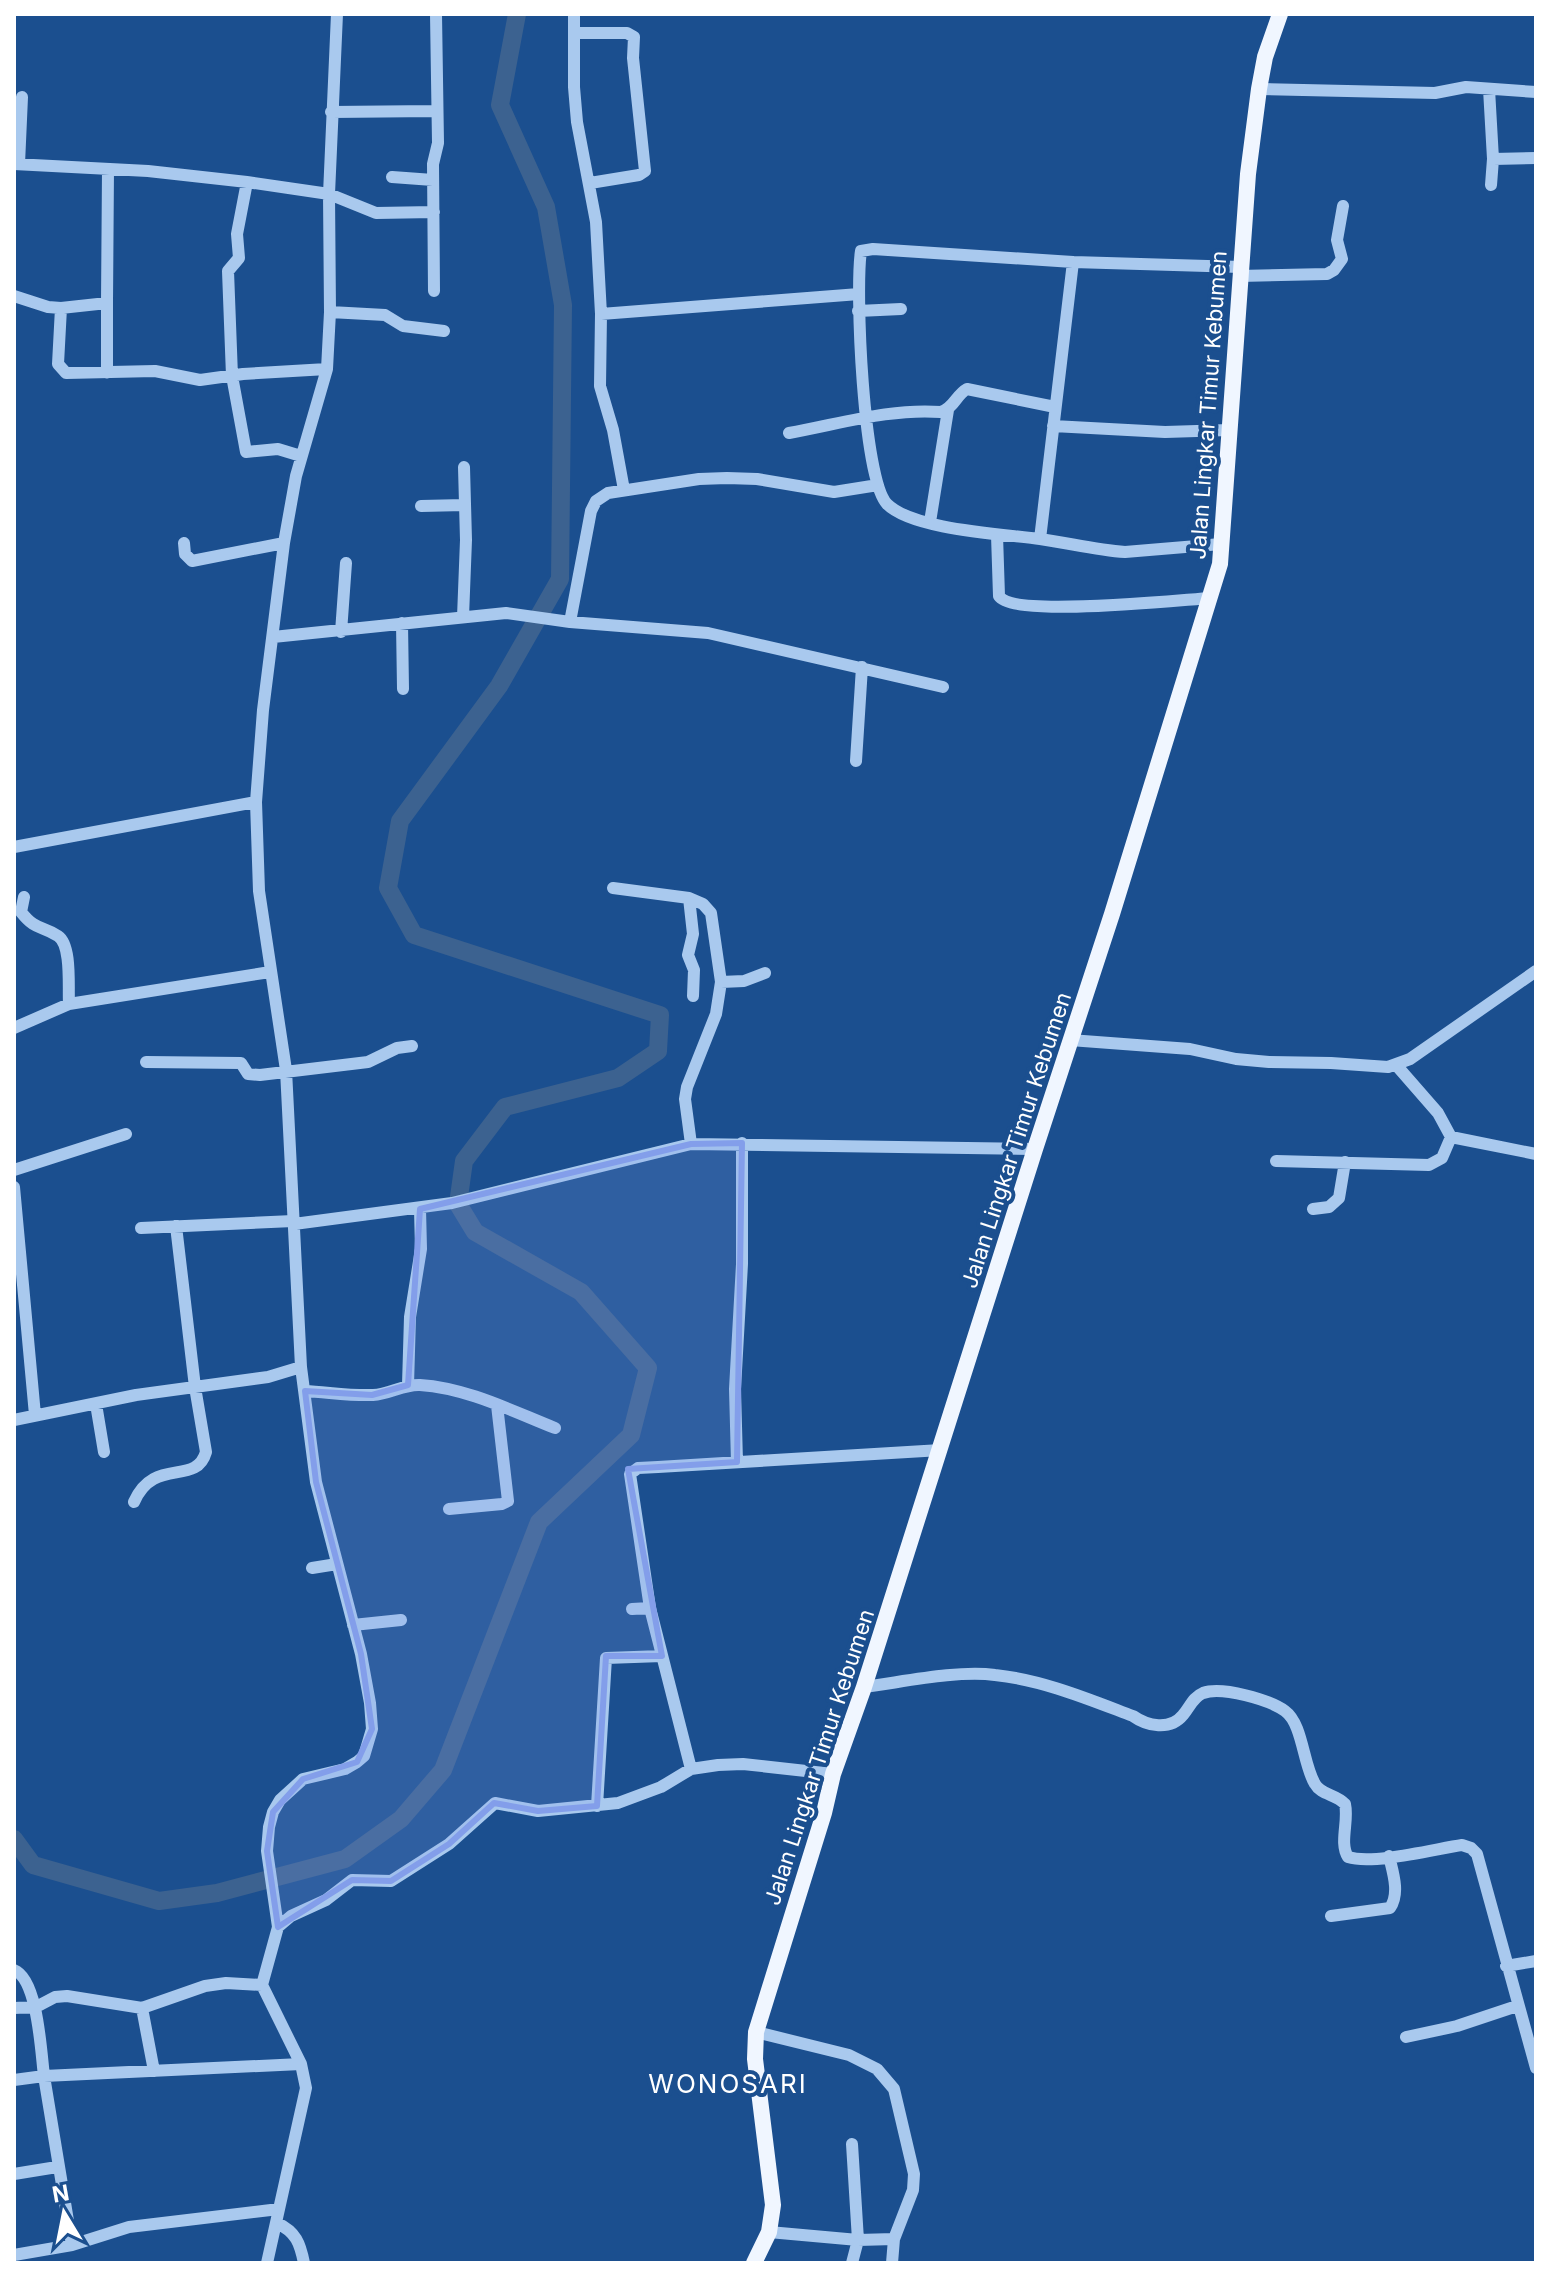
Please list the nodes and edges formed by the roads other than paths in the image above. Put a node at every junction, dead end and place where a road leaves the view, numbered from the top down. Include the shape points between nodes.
1 (337, 14) edge
2 (436, 14) edge
3 (574, 14) edge
4 (1280, 14) edge
5 (574, 33) junction
6 (1259, 89) junction
7 (1489, 89) junction
8 (1536, 92) edge
9 (22, 97) dead end
10 (435, 111) junction
11 (331, 112) junction
12 (1536, 158) edge
13 (1493, 159) junction
14 (17, 164) edge
15 (108, 169) junction
16 (392, 177) dead end
17 (433, 180) junction
18 (247, 182) junction
19 (590, 183) junction
20 (1491, 185) dead end
21 (329, 194) junction
22 (1343, 206) dead end
23 (434, 212) junction
24 (1073, 262) junction
25 (1240, 272) junction
26 (434, 291) dead end
27 (859, 294) junction
28 (14, 296) edge
29 (107, 303) junction
30 (61, 308) junction
31 (901, 309) dead end
32 (858, 311) junction
33 (330, 312) junction
34 (601, 314) junction
35 (444, 331) dead end
36 (327, 369) junction
37 (107, 373) junction
38 (232, 376) junction
39 (1055, 407) junction
40 (948, 410) junction
41 (868, 419) junction
42 (1053, 426) junction
43 (1229, 430) junction
44 (789, 433) dead end
45 (301, 456) junction
46 (464, 467) dead end
47 (878, 485) junction
48 (624, 490) junction
49 (464, 505) junction
50 (421, 506) dead end
51 (930, 522) junction
52 (997, 535) junction
53 (1040, 539) junction
54 (184, 543) dead end
55 (284, 543) junction
56 (1221, 544) junction
57 (346, 563) dead end
58 (1211, 598) junction
59 (463, 617) junction
60 (567, 622) junction
61 (402, 623) junction
62 (341, 632) junction
63 (273, 637) junction
64 (862, 667) junction
65 (943, 687) dead end
66 (403, 689) dead end
67 (856, 761) dead end
68 (256, 802) junction
69 (14, 847) edge
70 (613, 888) dead end
71 (24, 897) dead end
72 (689, 898) junction
73 (18, 911) edge
74 (1536, 971) edge
75 (270, 972) junction
76 (765, 973) dead end
77 (721, 982) junction
78 (693, 996) dead end
79 (69, 1004) junction
80 (14, 1028) edge
81 (1070, 1040) junction
82 (412, 1046) dead end
83 (146, 1062) dead end
84 (1397, 1066) junction
85 (286, 1070) junction
86 (126, 1134) dead end
87 (1451, 1137) junction
88 (742, 1143) junction
89 (691, 1144) junction
90 (1035, 1149) junction
91 (1536, 1154) edge
92 (1276, 1161) dead end
93 (1345, 1162) junction
94 (14, 1170) edge
95 (14, 1187) edge
96 (420, 1209) junction
97 (1313, 1209) dead end
98 (294, 1222) junction
99 (176, 1226) junction
100 (141, 1228) dead end
101 (301, 1367) junction
102 (408, 1385) junction
103 (195, 1387) junction
104 (305, 1391) junction
105 (96, 1404) junction
106 (497, 1405) junction
107 (35, 1415) junction
108 (14, 1420) edge
109 (555, 1428) dead end
110 (941, 1450) junction
111 (104, 1452) dead end
112 (737, 1462) junction
113 (134, 1502) dead end
114 (449, 1509) dead end
115 (337, 1564) junction
116 (312, 1568) dead end
117 (650, 1608) junction
118 (632, 1609) dead end
119 (401, 1620) dead end
120 (353, 1625) junction
121 (662, 1656) junction
122 (864, 1687) junction
123 (691, 1769) junction
124 (833, 1774) junction
125 (597, 1806) junction
126 (1389, 1856) junction
127 (1331, 1916) dead end
128 (277, 1921) junction
129 (1536, 1961) edge
130 (1506, 1966) junction
131 (14, 1970) edge
132 (262, 1985) junction
133 (1517, 2006) junction
134 (36, 2007) junction
135 (14, 2008) edge
136 (142, 2008) junction
137 (756, 2032) junction
138 (1406, 2037) dead end
139 (301, 2064) junction
140 (1536, 2068) edge
141 (154, 2071) junction
142 (44, 2076) junction
143 (14, 2080) edge
144 (852, 2144) dead end
145 (57, 2167) junction
146 (14, 2174) edge
147 (279, 2209) junction
148 (277, 2223) junction
149 (769, 2232) junction
150 (894, 2239) junction
151 (858, 2240) junction
152 (72, 2245) junction
153 (14, 2255) edge
154 (267, 2263) edge
155 (304, 2263) edge
156 (754, 2263) edge
157 (852, 2263) edge
158 (892, 2263) edge

1 - 11 street
2 - 10 street
3 - 5 street
4 - 6 main road, Jalan Lingkar Timur Kebumen
5 - 19 street via 577,122
5 - 19 street via 634,37 645,171
6 - 7 street
6 - 25 main road, Jalan Lingkar Timur Kebumen
7 - 8 street
7 - 13 street
9 - 14 street
10 - 11 street
10 - 17 street
11 - 21 street
12 - 13 street
13 - 20 street
14 - 15 street
15 - 18 street
15 - 29 street
16 - 17 street
17 - 23 street
18 - 21 street
18 - 38 street via 237,234 239,258 228,271
19 - 34 street
21 - 23 street via 376,213
21 - 33 street
22 - 25 street via 1337,240 1342,259 1334,270
23 - 26 street
24 - 25 street
24 - 27 street via 873,249 861,251
24 - 39 street
25 - 43 main road, Jalan Lingkar Timur Kebumen
27 - 32 street
27 - 34 street
28 - 30 street
29 - 30 street
29 - 37 street
30 - 37 street via 61,369 72,374
31 - 32 street
32 - 41 street
33 - 35 street via 385,315 403,326
33 - 36 street
34 - 48 street via 601,390
36 - 38 street
36 - 45 street
37 - 38 street via 155,371 200,380
38 - 45 street via 246,452 278,449
39 - 40 street via 967,389
39 - 42 street
40 - 41 street via 901,411
40 - 51 street
41 - 44 street
41 - 47 street
42 - 43 street
42 - 53 street
43 - 56 main road, Jalan Lingkar Timur Kebumen
45 - 55 street
46 - 49 street
47 - 48 street via 834,492 727,478
47 - 51 street via 895,510
48 - 60 street via 601,496 591,511
49 - 50 street
49 - 59 street
51 - 52 street
52 - 53 street
52 - 58 street via 999,596 1004,603 1036,608
53 - 56 street via 1125,552
54 - 55 street via 192,561
55 - 63 street
56 - 58 main road, Jalan Lingkar Timur Kebumen
57 - 62 street
58 - 81 main road, Jalan Lingkar Timur Kebumen
59 - 60 street via 506,613
59 - 61 street
60 - 64 street via 708,633
61 - 62 street
61 - 66 street
62 - 63 street
63 - 68 street
64 - 65 street
64 - 67 street
68 - 69 street
68 - 75 street via 259,891
70 - 72 street
71 - 73 street
72 - 77 street via 711,913
72 - 78 street
73 - 79 street via 36,927 59,936 67,947
74 - 84 street
75 - 79 street
75 - 85 street
76 - 77 street
77 - 89 street via 716,1014 687,1087
79 - 80 street
81 - 84 street via 1190,1049 1269,1062
81 - 90 main road, Jalan Lingkar Timur Kebumen
82 - 85 street via 368,1062
83 - 85 street via 239,1063 250,1075
84 - 87 street via 1438,1113
85 - 98 street
86 - 94 street
87 - 91 street
87 - 93 street via 1442,1158 1432,1165
88 - 89 street
88 - 90 street
88 - 112 street
89 - 96 street
90 - 110 main road, Jalan Lingkar Timur Kebumen
92 - 93 street
93 - 97 street via 1339,1198 1329,1207
95 - 107 street
96 - 98 street
96 - 102 street
98 - 99 street
98 - 101 street
99 - 100 street
99 - 103 street
101 - 103 street
101 - 104 street
102 - 104 street via 372,1395
102 - 106 street
103 - 105 street
103 - 113 street via 204,1460 192,1470 147,1481
104 - 115 street via 310,1453
105 - 107 street
105 - 111 street
106 - 109 street
106 - 114 street via 508,1501
107 - 108 street
110 - 112 street
110 - 122 main road, Jalan Lingkar Timur Kebumen
112 - 117 street via 638,1468 630,1474
115 - 116 street
115 - 120 street
117 - 118 street
117 - 121 street
119 - 120 street
120 - 128 street via 372,1729 357,1762 303,1779 280,1800 267,1851
121 - 123 street
121 - 125 street via 606,1658
122 - 124 main road, Jalan Lingkar Timur Kebumen
122 - 126 street via 996,1675 1062,1689 1143,1723 1163,1725 1183,1716 1202,1693 1265,1699 1291,1716 1315,1784 1345,1804 1345,1854 1358,1859
123 - 124 street via 743,1764
123 - 125 street via 641,1796
124 - 137 main road, Jalan Lingkar Timur Kebumen
125 - 128 street via 538,1811 495,1803 449,1844 391,1881 357,1880
126 - 127 street via 1395,1880 1390,1908
126 - 130 street via 1471,1848 1477,1854
128 - 132 street
129 - 130 street
130 - 133 street
131 - 134 street via 22,1975
132 - 136 street via 205,1986
132 - 139 street
133 - 138 street
133 - 140 street
134 - 135 street
134 - 136 street via 67,1996
134 - 142 street
136 - 141 street
137 - 149 main road, Jalan Lingkar Timur Kebumen via 773,2205
137 - 150 street via 849,2055 877,2069 894,2089 914,2174
139 - 141 street
139 - 147 street via 305,2099
141 - 142 street
142 - 143 street
142 - 145 street
144 - 151 street
145 - 146 street
145 - 152 street
147 - 148 street
147 - 152 street via 129,2227
148 - 154 street
148 - 155 street via 296,2237
149 - 151 street
149 - 156 main road, Jalan Lingkar Timur Kebumen
150 - 151 street
150 - 158 street
151 - 157 street
152 - 153 street

